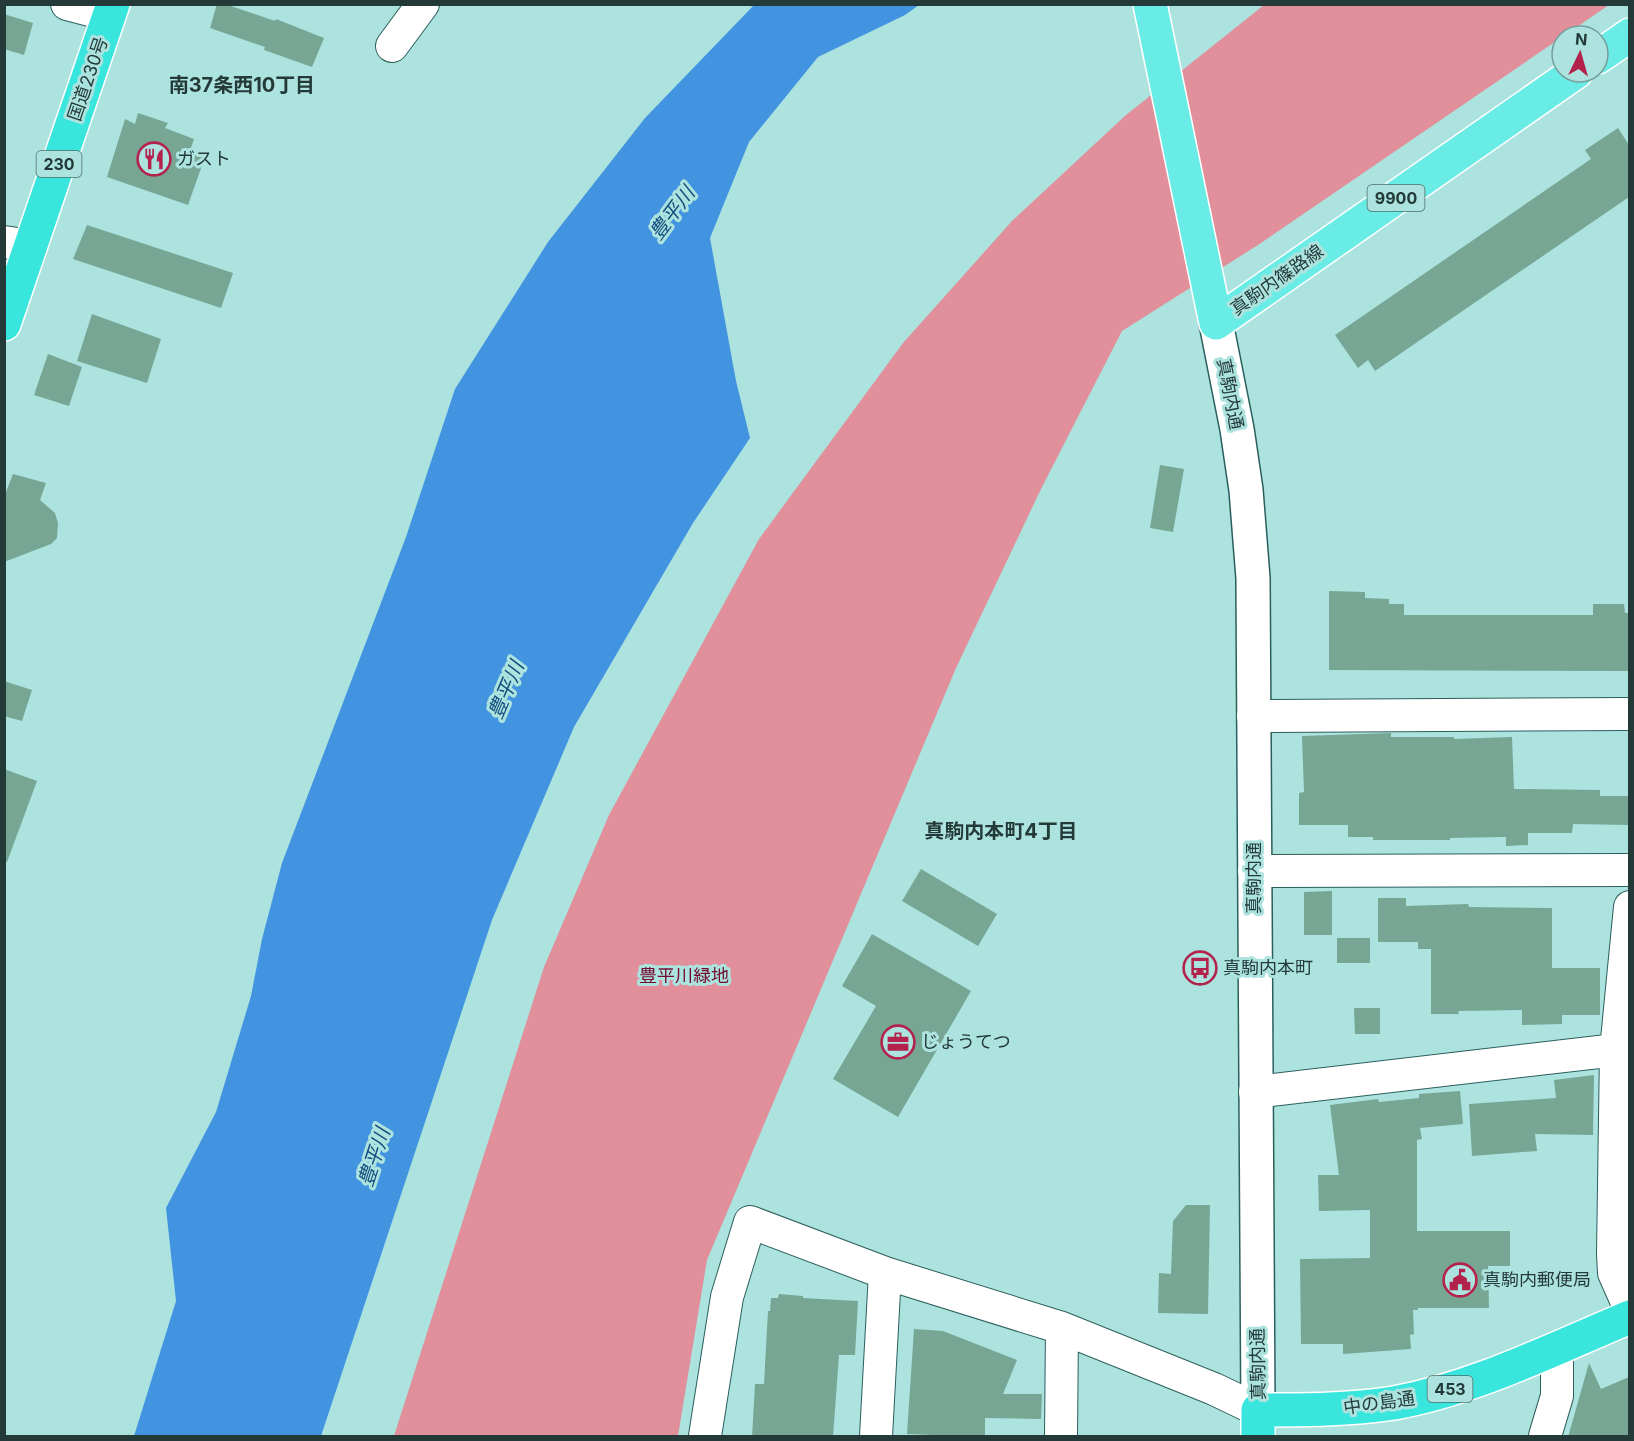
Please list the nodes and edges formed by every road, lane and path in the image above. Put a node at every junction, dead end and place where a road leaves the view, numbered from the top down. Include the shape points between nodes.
1 (67, 4) edge
2 (423, 4) edge
3 (1150, 4) edge
4 (111, 10) edge
5 (1629, 35) edge
6 (393, 46) dead end
7 (1610, 48) edge
8 (1559, 84) edge
9 (18, 244) edge
10 (1216, 323) junction
11 (4, 324) edge
12 (1629, 714) edge
13 (1252, 716) junction
14 (1629, 870) edge
15 (1254, 871) junction
16 (1629, 907) edge
17 (1616, 1050) junction
18 (1255, 1092) junction
19 (885, 1273) junction
20 (1629, 1309) edge
21 (1629, 1317) edge
22 (1062, 1328) junction
23 (1557, 1348) junction
24 (1258, 1423) edge
25 (705, 1437) edge
26 (876, 1437) edge
27 (1061, 1437) edge
28 (1545, 1437) edge

1 - 4 street
2 - 6 street
3 - 10 main road, 真駒内篠路線
4 - 9 highway, 国道230号 / 230
5 - 7 main road
8 - 10 main road, 真駒内篠路線 / 9900
9 - 11 highway, 国道230号 / 230
10 - 13 street, 真駒内通 via 1246,490 1253,578
12 - 13 street
13 - 15 street, 真駒内通
14 - 15 street
15 - 18 street, 真駒内通
16 - 17 street
17 - 18 street
17 - 20 street via 1614,1273
18 - 24 street, 真駒内通
19 - 22 street
19 - 25 street via 750,1222 727,1297
19 - 26 street
21 - 23 highway, 中の島通 / 453
22 - 24 street via 1214,1389
22 - 27 street
23 - 24 highway, 中の島通 / 453 via 1469,1383 1417,1398
23 - 28 street via 1557,1396

